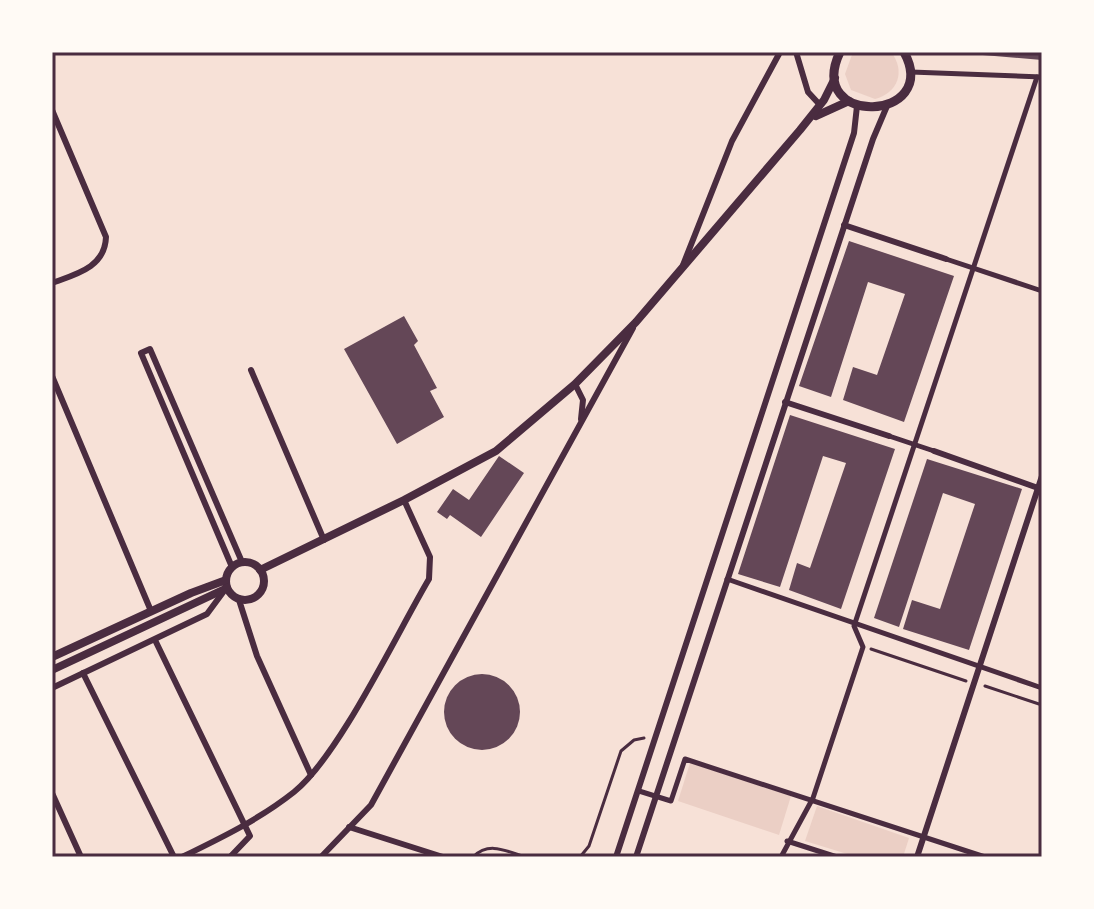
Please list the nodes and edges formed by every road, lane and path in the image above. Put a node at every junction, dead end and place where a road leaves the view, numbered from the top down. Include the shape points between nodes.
1 (776, 52) edge
2 (796, 52) edge
3 (904, 52) edge
4 (838, 54) edge
5 (910, 72) junction
6 (1040, 77) edge
7 (835, 78) junction
8 (853, 104) junction
9 (820, 105) junction
10 (887, 106) junction
11 (52, 110) edge
12 (800, 130) junction
13 (844, 225) junction
14 (946, 259) joint
15 (973, 267) junction
16 (682, 268) junction
17 (52, 283) edge
18 (1042, 291) edge
19 (636, 322) junction
20 (251, 370) dead end
21 (52, 376) edge
22 (575, 384) junction
23 (785, 402) junction
24 (581, 422) junction
25 (889, 436) joint
26 (912, 444) junction
27 (934, 451) joint
28 (1042, 476) edge
29 (1038, 488) junction
30 (404, 500) junction
31 (324, 540) junction
32 (242, 562) junction
33 (232, 567) junction
34 (260, 570) junction
35 (726, 579) junction
36 (226, 584) junction
37 (239, 600) junction
38 (151, 611) junction
39 (854, 626) junction
40 (155, 640) junction
41 (52, 657) edge
42 (980, 667) junction
43 (52, 670) edge
44 (83, 673) junction
45 (52, 688) edge
46 (1042, 688) edge
47 (655, 742) junction
48 (311, 775) junction
49 (639, 791) junction
50 (52, 793) edge
51 (656, 796) junction
52 (813, 798) junction
53 (245, 825) junction
54 (349, 827) junction
55 (923, 838) junction
56 (787, 841) junction
57 (81, 857) edge
58 (174, 857) edge
59 (183, 857) edge
60 (230, 857) edge
61 (321, 857) edge
62 (443, 857) edge
63 (473, 857) edge
64 (525, 857) edge
65 (580, 857) edge
66 (616, 857) edge
67 (636, 857) edge
68 (781, 857) edge
69 (837, 857) edge
70 (917, 857) edge
71 (985, 857) edge

1 - 16 street via 732,141
2 - 9 street via 808,92
3 - 5 main road
4 - 7 main road
5 - 6 street
5 - 10 main road via 901,96
6 - 15 street
7 - 8 main road
7 - 9 street
8 - 10 main road
8 - 12 street via 817,115
8 - 47 street via 854,133
9 - 12 street
10 - 13 street
11 - 17 street via 106,237 98,262
12 - 16 street
13 - 14 street
13 - 23 street
14 - 15 street
15 - 18 street
15 - 26 street
16 - 19 street
19 - 22 street
19 - 24 street
20 - 31 street
21 - 38 street
22 - 24 street via 583,400
22 - 30 street via 496,451
23 - 25 street
23 - 35 street
24 - 54 street via 371,805
25 - 26 street
26 - 27 street
26 - 39 street
27 - 29 street
28 - 29 street
29 - 42 street
30 - 31 street
30 - 48 street via 430,557 429,579
31 - 34 street
32 - 33 street
32 - 33 street via 150,349 141,353
32 - 34 street
33 - 36 street
34 - 37 street via 262,590 255,598
35 - 39 street via 847,619
35 - 51 street
36 - 37 street
36 - 38 street
36 - 40 street via 207,614
36 - 43 street
37 - 48 street via 257,656
38 - 41 street
39 - 42 street
39 - 52 street via 863,647
40 - 44 street
40 - 53 street
42 - 46 street
42 - 55 street
44 - 45 street
44 - 58 street
47 - 49 street
47 - 65 path via 642,738 621,751 589,846
48 - 53 street
49 - 51 street
49 - 66 street
50 - 57 street
51 - 52 street via 671,801 685,759
51 - 67 street
52 - 55 street
52 - 56 street
53 - 59 street
53 - 60 street via 250,836
54 - 61 street
54 - 62 street
55 - 70 street
55 - 71 street
56 - 68 street
56 - 69 street
63 - 64 path via 496,847

